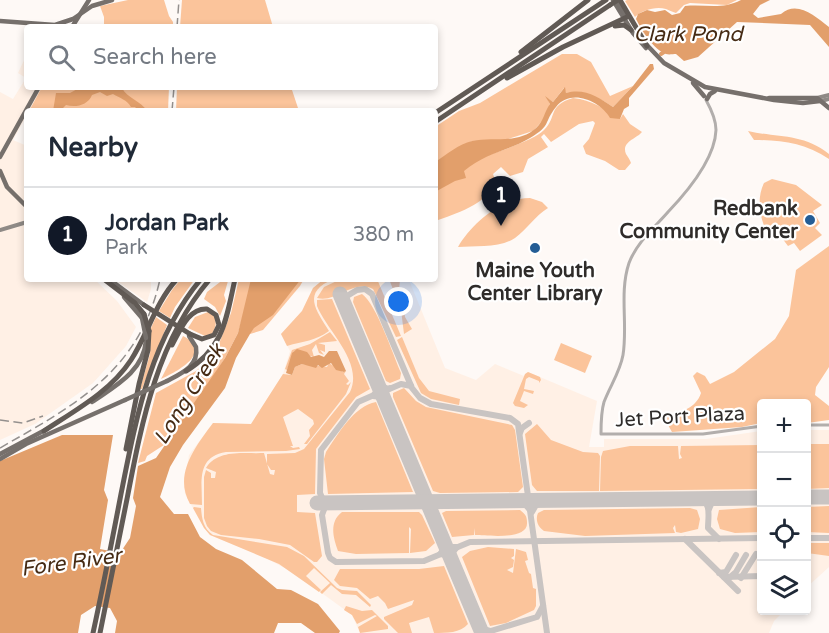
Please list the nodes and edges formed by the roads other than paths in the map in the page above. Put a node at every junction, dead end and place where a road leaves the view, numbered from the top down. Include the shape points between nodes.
1 (89, 0) edge
2 (112, 0) edge
3 (588, 0) edge
4 (614, 1) edge
5 (77, 17) junction
6 (626, 18) junction
7 (0, 21) edge
8 (30, 24) edge
9 (58, 24) edge
10 (74, 24) edge
11 (631, 30) junction
12 (585, 36) junction
13 (649, 49) junction
14 (689, 79) junction
15 (492, 84) junction
16 (706, 88) junction
17 (37, 90) edge
18 (717, 90) junction
19 (829, 97) edge
20 (706, 99) junction
21 (819, 99) junction
22 (449, 104) junction
23 (27, 108) edge
24 (829, 108) edge
25 (438, 111) edge
26 (24, 113) edge
27 (438, 120) edge
28 (1, 154) edge
29 (0, 162) edge
30 (0, 171) edge
31 (0, 182) edge
32 (24, 205) edge
33 (24, 206) edge
34 (24, 223) edge
35 (0, 230) edge
36 (110, 282) edge
37 (110, 282) edge
38 (175, 282) edge
39 (199, 282) edge
40 (208, 282) edge
41 (234, 282) edge
42 (144, 305) joint
43 (143, 316) junction
44 (189, 335) junction
45 (160, 368) junction
46 (186, 371) junction
47 (811, 425) edge
48 (829, 425) edge
49 (757, 427) edge
50 (44, 431) junction
51 (0, 454) edge
52 (0, 459) edge
53 (120, 502) junction
54 (113, 551) junction
55 (101, 611) junction
56 (93, 633) edge
57 (100, 633) edge

1 - 5 main road
2 - 5 main road via 92,6
3 - 22 highway
4 - 6 main road
4 - 13 highway
4 - 15 highway
4 - 22 highway
5 - 9 main road
5 - 10 main road
6 - 11 main road
6 - 12 highway
6 - 13 main road
7 - 8 main road
11 - 12 highway via 619,25
11 - 13 main road
12 - 15 highway
13 - 14 main road
14 - 16 main road
14 - 20 main road
15 - 27 highway
16 - 18 main road
16 - 20 street
17 - 23 main road
18 - 20 main road
18 - 21 main road via 769,98
19 - 21 main road
20 - 49 street, Jet Port Plaza via 716,131 709,156 639,244 629,264 624,286 623,354 603,406 601,434 703,434
21 - 24 main road
22 - 25 highway
26 - 28 main road
28 - 29 main road
30 - 32 main road via 7,187
31 - 33 main road
34 - 35 main road
36 - 42 main road
37 - 43 highway via 135,303
38 - 50 highway via 120,374
39 - 53 highway via 175,317 151,369 135,423
40 - 45 highway via 183,316
41 - 46 highway via 221,333 205,356
42 - 44 highway, bridge
43 - 50 main road, bridge via 143,356 131,374
43 - 53 highway, bridge via 149,331 148,350 130,425
44 - 45 highway via 212,337 219,327 216,315 205,309 194,312
44 - 46 main road via 197,354
45 - 54 highway via 143,422
46 - 52 main road, bridge
47 - 48 street
50 - 51 main road
53 - 54 highway
54 - 55 highway
55 - 56 highway
55 - 57 highway

